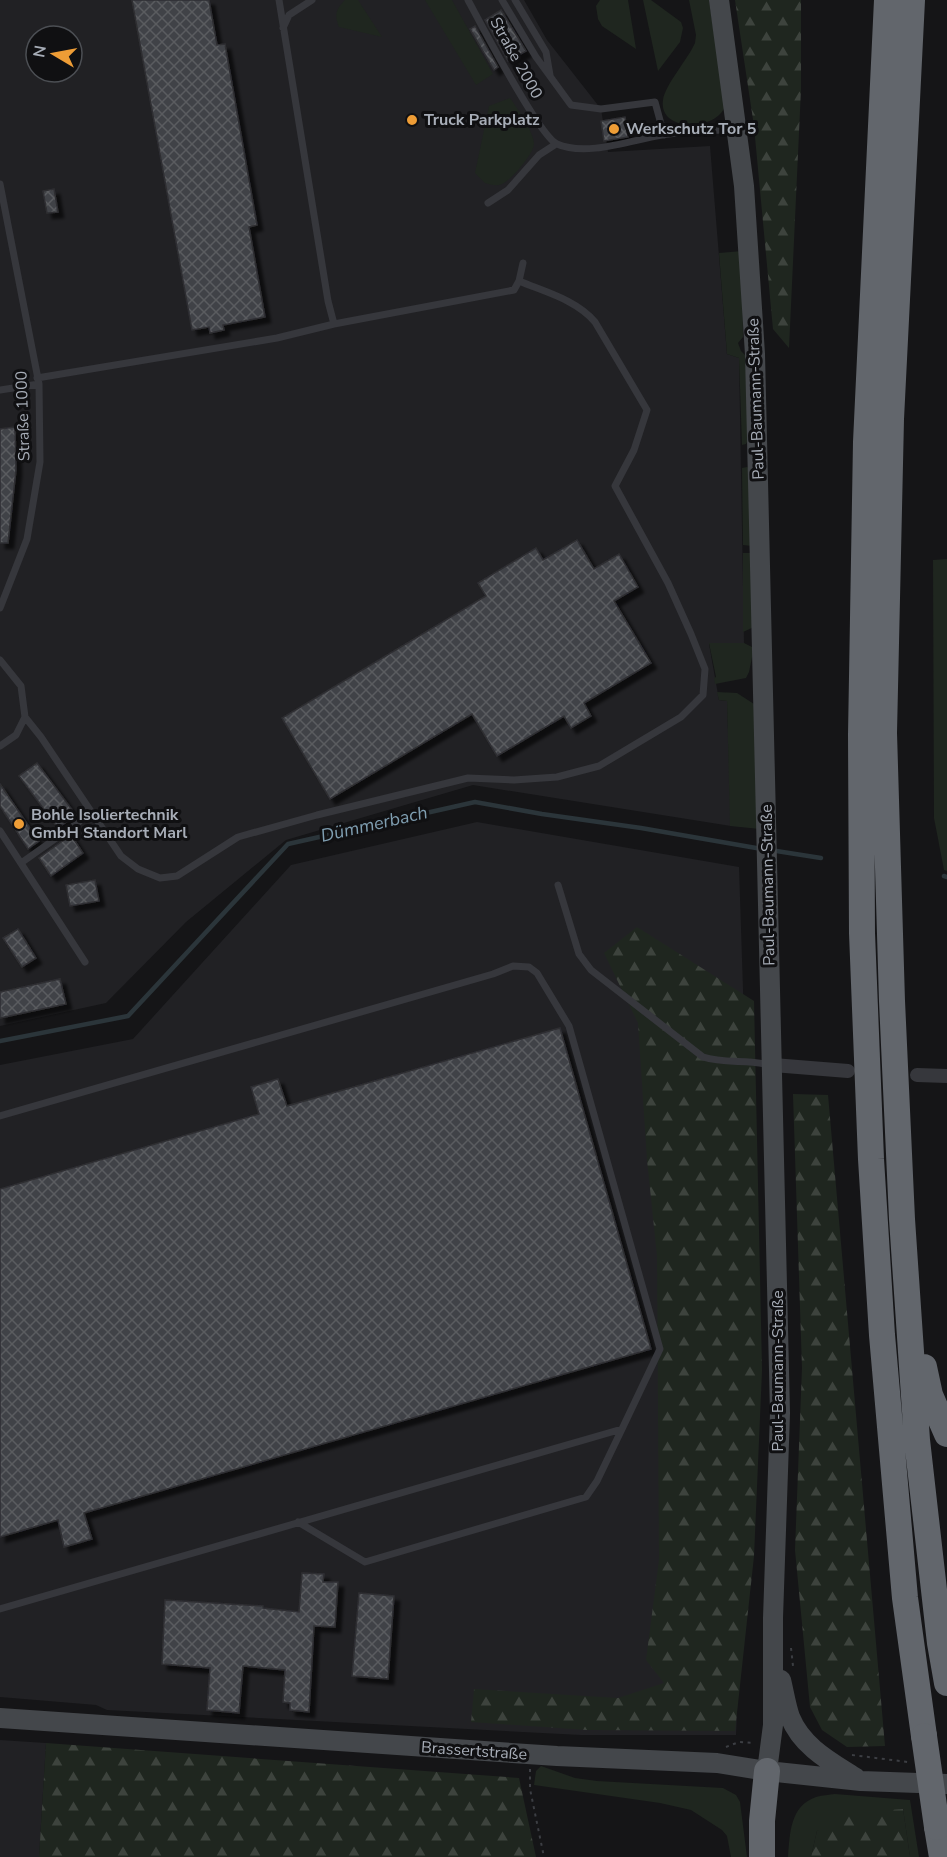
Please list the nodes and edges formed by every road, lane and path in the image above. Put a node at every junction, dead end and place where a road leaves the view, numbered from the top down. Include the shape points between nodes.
1 (279, 0) edge
2 (312, 0) edge
3 (468, 0) edge
4 (502, 0) edge
5 (515, 0) edge
6 (719, 0) edge
7 (887, 0) edge
8 (912, 0) edge
9 (283, 29) junction
10 (552, 80) junction
11 (738, 129) junction
12 (664, 135) junction
13 (556, 144) junction
14 (0, 184) edge
15 (488, 203) dead end
16 (524, 263) dead end
17 (519, 281) junction
18 (334, 324) junction
19 (38, 381) junction
20 (0, 390) edge
21 (0, 608) edge
22 (0, 660) edge
23 (25, 717) junction
24 (0, 746) edge
25 (79, 822) dead end
26 (0, 831) edge
27 (21, 863) junction
28 (558, 885) dead end
29 (85, 962) dead end
30 (773, 1065) junction
31 (848, 1071) dead end
32 (917, 1075) dead end
33 (947, 1076) edge
34 (0, 1116) edge
35 (902, 1219) junction
36 (622, 1429) junction
37 (947, 1434) edge
38 (298, 1522) junction
39 (0, 1609) edge
40 (774, 1654) junction
41 (947, 1683) edge
42 (0, 1718) edge
43 (530, 1754) junction
44 (767, 1771) junction
45 (861, 1781) junction
46 (947, 1784) edge
47 (544, 1857) edge
48 (762, 1857) edge
49 (942, 1857) edge

1 - 9 lane
2 - 9 lane via 289,15
3 - 13 lane, Straße 2000 via 537,122
4 - 10 lane, Straße 2000
5 - 10 lane, Straße 2000 via 546,52
6 - 11 main road, Paul-Baumann-Straße
7 - 49 highway, bridge via 866,442 862,933 870,1159 882,1335 905,1598
8 - 35 highway via 891,419 884,733
9 - 18 lane
10 - 12 lane, Straße 2000 via 571,105 601,109 655,102
11 - 12 lane
11 - 30 main road, Paul-Baumann-Straße via 754,322
12 - 13 lane via 607,147
13 - 15 lane via 538,155 508,190
14 - 19 lane, Straße 1000
16 - 17 lane
17 - 18 lane via 514,290
17 - 23 lane via 587,312 647,410 634,450 615,486 668,583 705,669 703,695 681,717 599,766 557,777 468,778 317,815 238,837 177,876 160,878 121,856
18 - 19 lane
19 - 20 lane
19 - 21 lane, Straße 1000 via 40,462 27,539
22 - 23 lane via 21,686
23 - 24 lane via 16,735
25 - 27 lane
26 - 27 lane
27 - 29 lane
28 - 30 lane via 579,954 591,970 703,1057
30 - 31 street
30 - 40 main road, Paul-Baumann-Straße via 780,1413
32 - 33 street
34 - 36 lane via 513,966 529,967 537,973 569,1026 660,1349
35 - 37 highway via 930,1395
35 - 41 highway via 917,1440
36 - 38 lane
36 - 38 lane via 586,1497 365,1562
38 - 39 lane
40 - 44 main road, Paul-Baumann-Straße via 773,1725
40 - 45 main road via 797,1729 817,1753
42 - 43 main road, Brassertstraße
43 - 44 main road, Brassertstraße via 717,1763
43 - 47 path via 530,1789
44 - 45 main road, Brassertstraße
44 - 48 highway
45 - 46 main road, Brassertstraße

